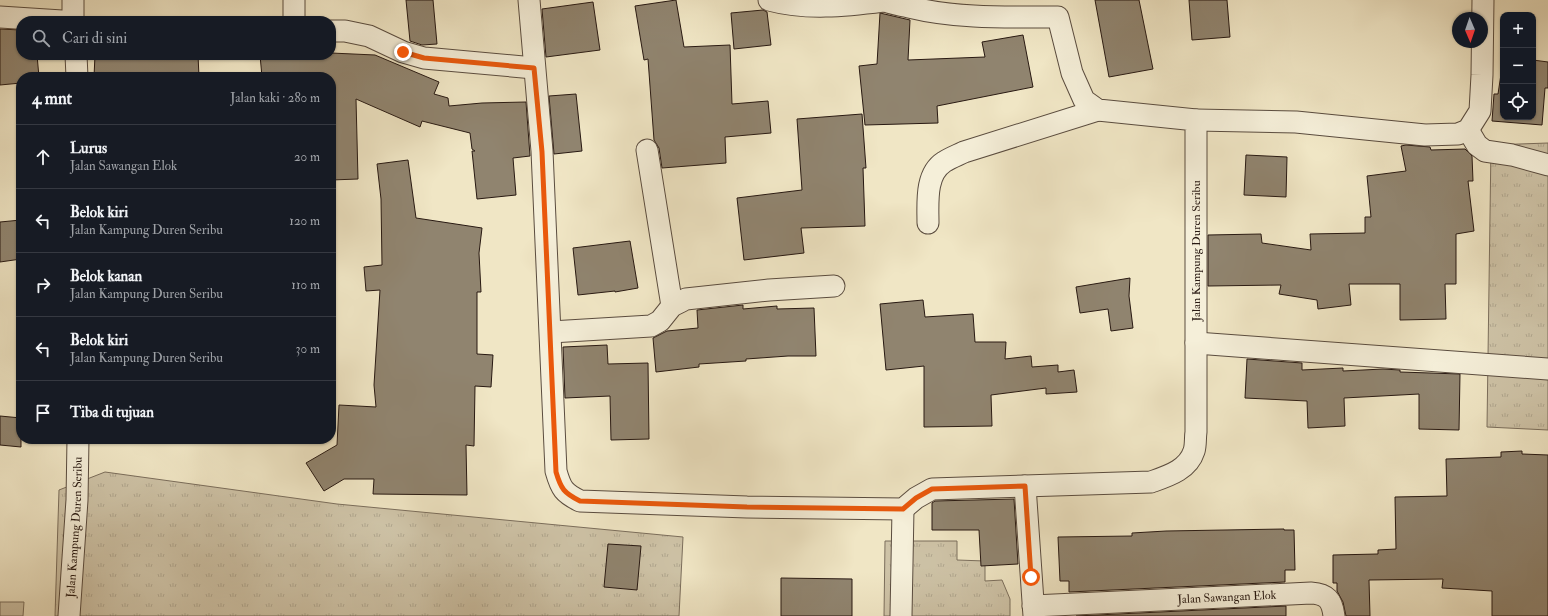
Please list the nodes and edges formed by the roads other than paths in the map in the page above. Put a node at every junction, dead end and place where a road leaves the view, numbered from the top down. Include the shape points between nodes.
1 (73, 0) edge
2 (294, 0) edge
3 (529, 0) edge
4 (768, 0) edge
5 (883, 0) edge
6 (1483, 0) edge
7 (1056, 9) edge
8 (73, 16) edge
9 (294, 16) edge
10 (0, 17) edge
11 (16, 18) edge
12 (336, 31) edge
13 (76, 60) edge
14 (534, 68) junction
15 (77, 72) edge
16 (1098, 110) junction
17 (1196, 120) junction
18 (1468, 130) junction
19 (647, 150) dead end
20 (1548, 165) edge
21 (928, 223) dead end
22 (834, 286) dead end
23 (672, 306) junction
24 (551, 332) junction
25 (1196, 343) junction
26 (1548, 370) edge
27 (78, 444) edge
28 (1025, 486) junction
29 (903, 509) junction
30 (1034, 611) edge
31 (69, 616) edge
32 (901, 616) edge
33 (1334, 616) edge

1 - 8 street
2 - 9 street
3 - 14 street
4 - 5 street via 812,6 846,6
5 - 7 street via 925,11 992,17
6 - 18 street via 1480,111
7 - 16 street via 1072,73 1084,100
10 - 11 street
12 - 14 street via 370,36 403,52 424,58
13 - 15 street
14 - 24 street via 542,152
16 - 17 street
16 - 21 street via 964,152 943,162 934,172 929,191
17 - 18 street via 1296,122 1425,135 1458,134
17 - 25 street, Jalan Kampung Duren Seribu
18 - 20 street via 1477,145 1485,151
19 - 23 street
22 - 23 street via 686,299
23 - 24 street via 660,321 651,326
24 - 29 street via 556,472 559,484 566,494 580,501
25 - 26 street
25 - 28 street, Jalan Kampung Duren Seribu via 1194,451 1186,465 1173,474 1151,482
27 - 31 street, Jalan Kampung Duren Seribu
28 - 29 street, Jalan Kampung Duren Seribu via 932,489
28 - 30 street, Jalan Sawangan Elok
29 - 32 street
30 - 33 street, Jalan Sawangan Elok via 1311,593 1322,594 1329,600

